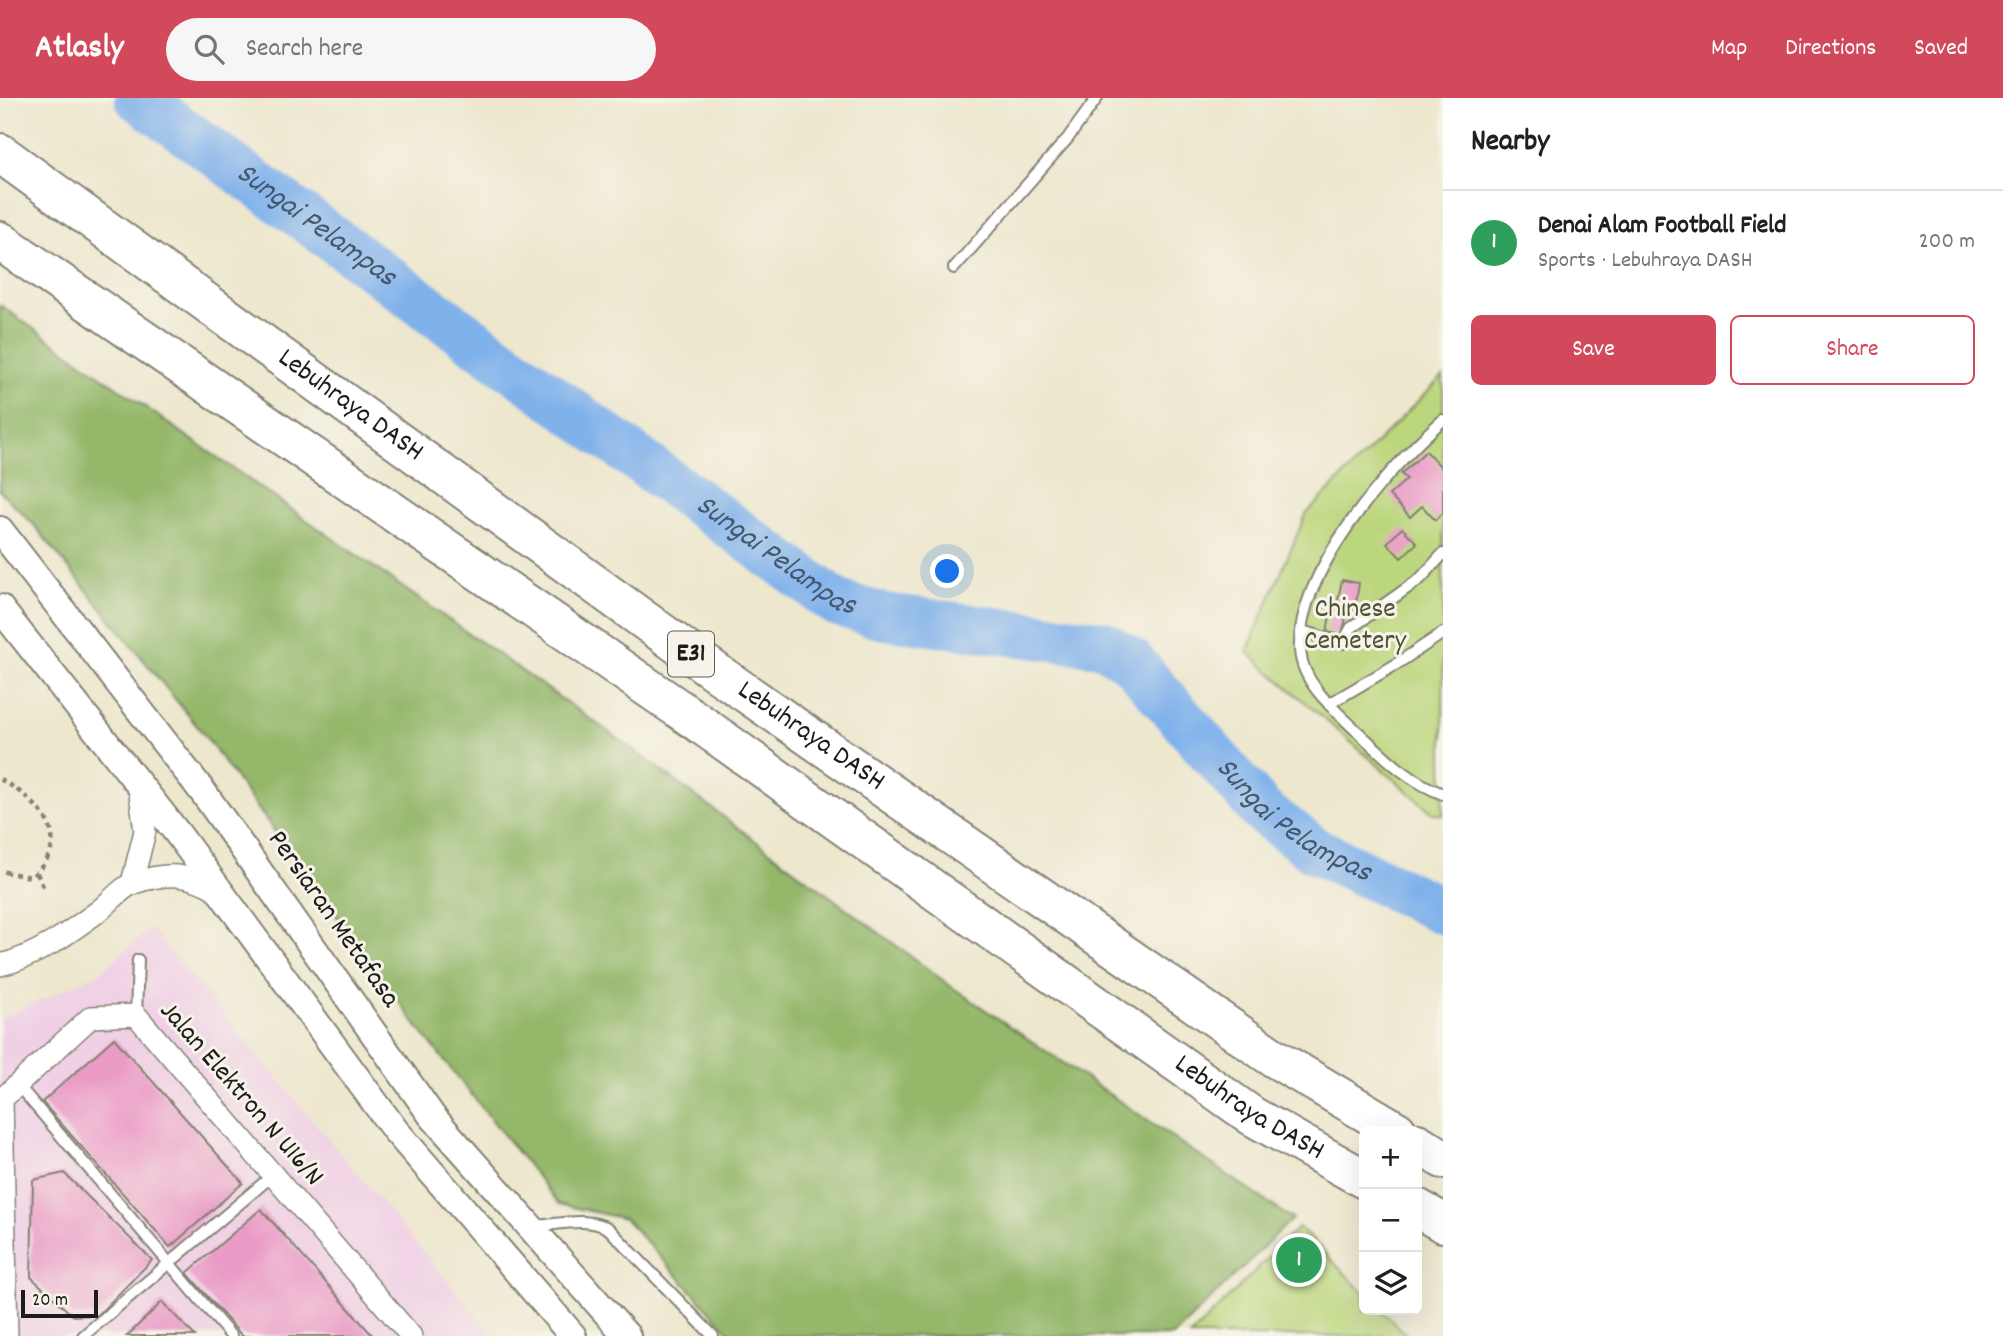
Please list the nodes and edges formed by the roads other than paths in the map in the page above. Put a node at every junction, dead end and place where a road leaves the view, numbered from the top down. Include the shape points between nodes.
1 (1097, 98) edge
2 (0, 153) edge
3 (0, 241) edge
4 (954, 268) dead end
5 (1443, 420) edge
6 (0, 530) edge
7 (1443, 554) edge
8 (0, 608) edge
9 (1302, 631) junction
10 (1443, 633) edge
11 (1329, 704) junction
12 (139, 784) junction
13 (1443, 794) edge
14 (132, 883) junction
15 (221, 893) junction
16 (138, 960) dead end
17 (0, 965) edge
18 (136, 1015) junction
19 (9, 1091) junction
20 (1389, 1126) edge
21 (1422, 1146) edge
22 (1443, 1159) edge
23 (273, 1175) junction
24 (1359, 1176) edge
25 (1422, 1211) edge
26 (1443, 1223) edge
27 (530, 1227) junction
28 (168, 1262) junction
29 (548, 1307) junction
30 (623, 1335) edge
31 (7, 1336) edge
32 (83, 1336) edge
33 (230, 1336) edge
34 (411, 1336) edge
35 (552, 1336) edge
36 (573, 1336) edge
37 (713, 1336) edge

1 - 4 lane via 1068,138
2 - 20 highway, Lebuhraya DASH / E31 via 720,675 1271,1056
3 - 24 highway, Lebuhraya DASH / E31 via 695,720 1252,1116
5 - 9 lane via 1379,482 1352,522 1312,588
6 - 27 street, Persiaran Metafasa via 203,792 432,1116
7 - 9 lane via 1420,579 1351,628 1343,643
8 - 12 street
9 - 11 lane via 1300,652 1307,674
10 - 11 lane
11 - 13 lane via 1396,768 1420,786
12 - 14 street via 145,831
12 - 15 street
14 - 15 street via 182,874
14 - 17 street via 61,937
15 - 29 street via 395,1130
16 - 18 lane
18 - 19 street, Jalan Elektron N U16/N via 91,1017
18 - 23 street, Jalan Elektron N U16/N
19 - 28 lane
19 - 31 street
21 - 22 highway
23 - 28 lane
23 - 34 street, Jalan Elektron N U16/N
25 - 26 highway
27 - 30 street, Persiaran Metafasa
27 - 37 lane via 600,1223
28 - 32 lane
28 - 33 lane
29 - 35 street
29 - 36 street

